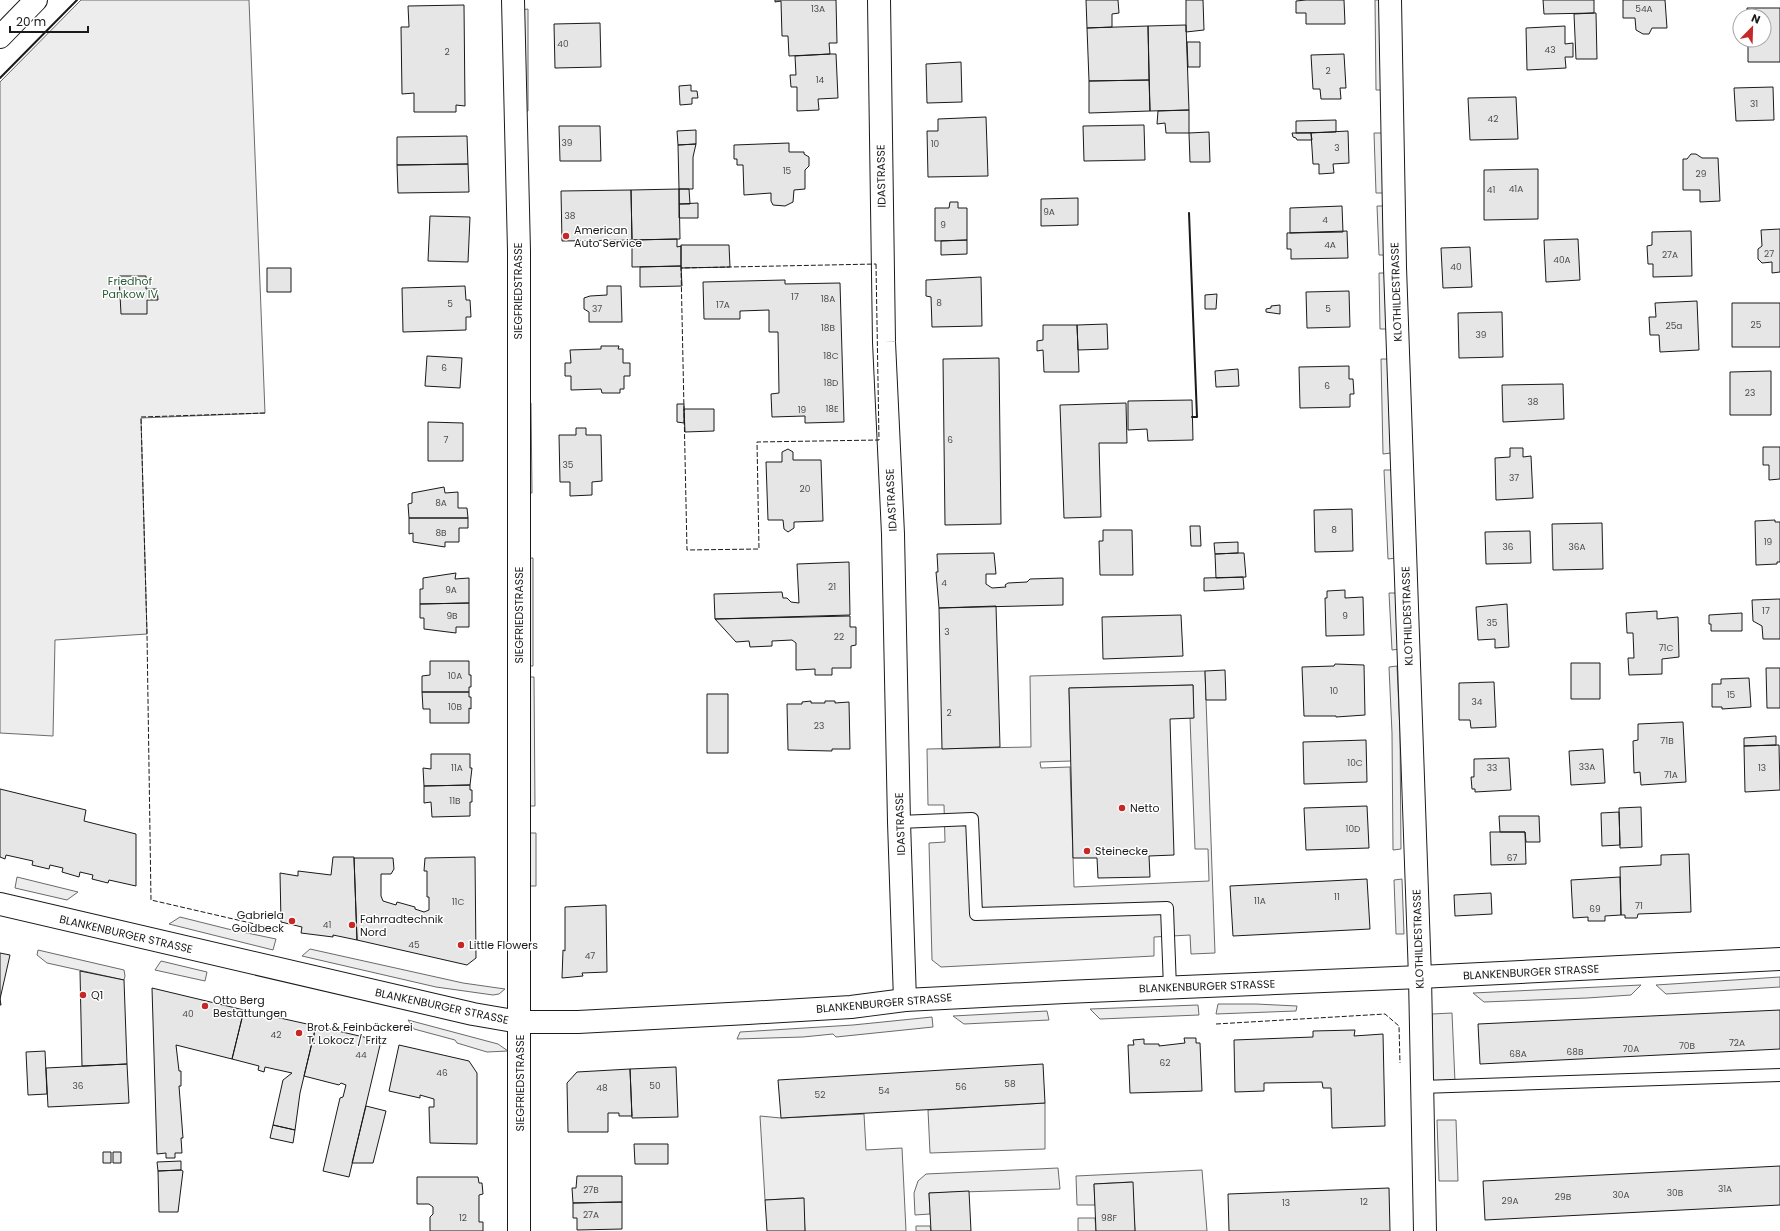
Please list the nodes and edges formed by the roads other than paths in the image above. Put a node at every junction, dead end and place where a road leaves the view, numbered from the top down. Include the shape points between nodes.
1 (36, 0) edge
2 (513, 0) edge
3 (879, 0) edge
4 (1390, 0) edge
5 (0, 37) edge
6 (899, 822) junction
7 (0, 904) edge
8 (1780, 959) edge
9 (1420, 977) junction
10 (1170, 988) junction
11 (905, 1000) junction
12 (520, 1022) junction
13 (1780, 1075) edge
14 (1421, 1087) junction
15 (519, 1231) edge
16 (1425, 1231) edge

1 - 5 street
2 - 12 street, SIEGFRIEDSTRASSE via 518,251
3 - 6 street, IDASTRASSE via 884,342 893,534
4 - 9 street, KLOTHILDESTRASSE via 1395,266
6 - 10 lane via 972,819 976,914 1167,908
6 - 11 street, IDASTRASSE
7 - 12 street, BLANKENBURGER STRASSE via 473,1014
8 - 9 street, BLANKENBURGER STRASSE
9 - 10 street, BLANKENBURGER STRASSE
9 - 14 street, KLOTHILDESTRASSE
10 - 11 street, BLANKENBURGER STRASSE
11 - 12 street, BLANKENBURGER STRASSE via 851,1007 755,1013 578,1022
12 - 15 street, SIEGFRIEDSTRASSE
13 - 14 lane
14 - 16 street, KLOTHILDESTRASSE

